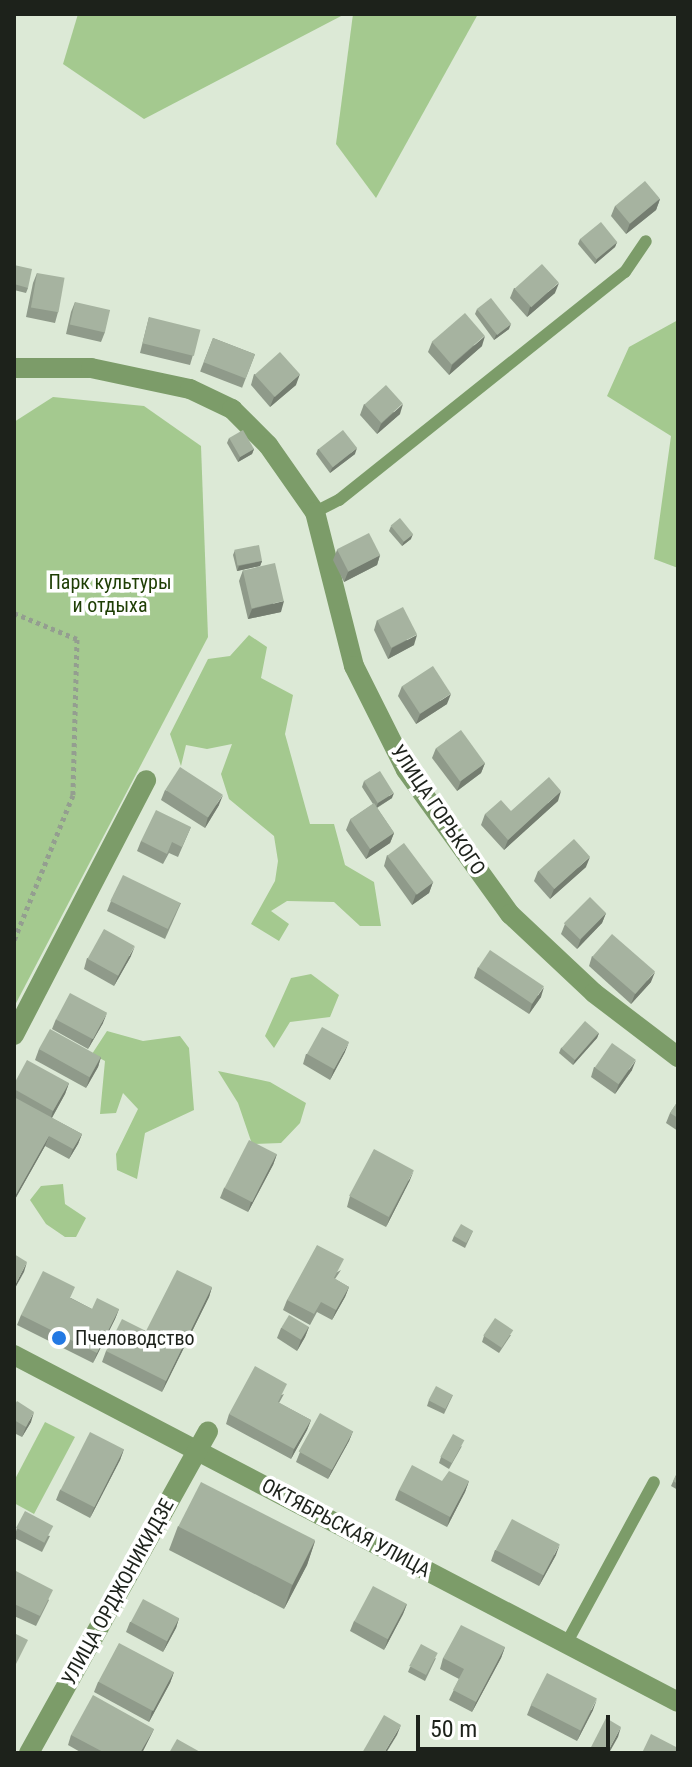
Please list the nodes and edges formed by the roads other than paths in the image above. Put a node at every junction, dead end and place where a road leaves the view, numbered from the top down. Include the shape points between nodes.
1 (646, 241) dead end
2 (14, 368) edge
3 (315, 512) junction
4 (146, 780) dead end
5 (14, 1035) edge
6 (678, 1057) edge
7 (14, 1355) edge
8 (208, 1431) dead end
9 (197, 1449) junction
10 (654, 1482) dead end
11 (566, 1644) junction
12 (678, 1702) edge
13 (29, 1753) edge

1 - 3 lane via 625,272 339,500
2 - 3 street, УЛИЦА ГОРЬКОГО via 91,368 190,389 218,403 268,445
3 - 6 street, УЛИЦА ГОРЬКОГО via 354,666 406,770 510,914 594,993
4 - 5 street
7 - 9 street, ОКТЯБРЬСКАЯ УЛИЦА
8 - 9 street, УЛИЦА ОРДЖОНИКИДЗЕ
9 - 11 street, ОКТЯБРЬСКАЯ УЛИЦА
9 - 13 street, УЛИЦА ОРДЖОНИКИДЗЕ
10 - 11 lane
11 - 12 street, ОКТЯБРЬСКАЯ УЛИЦА

